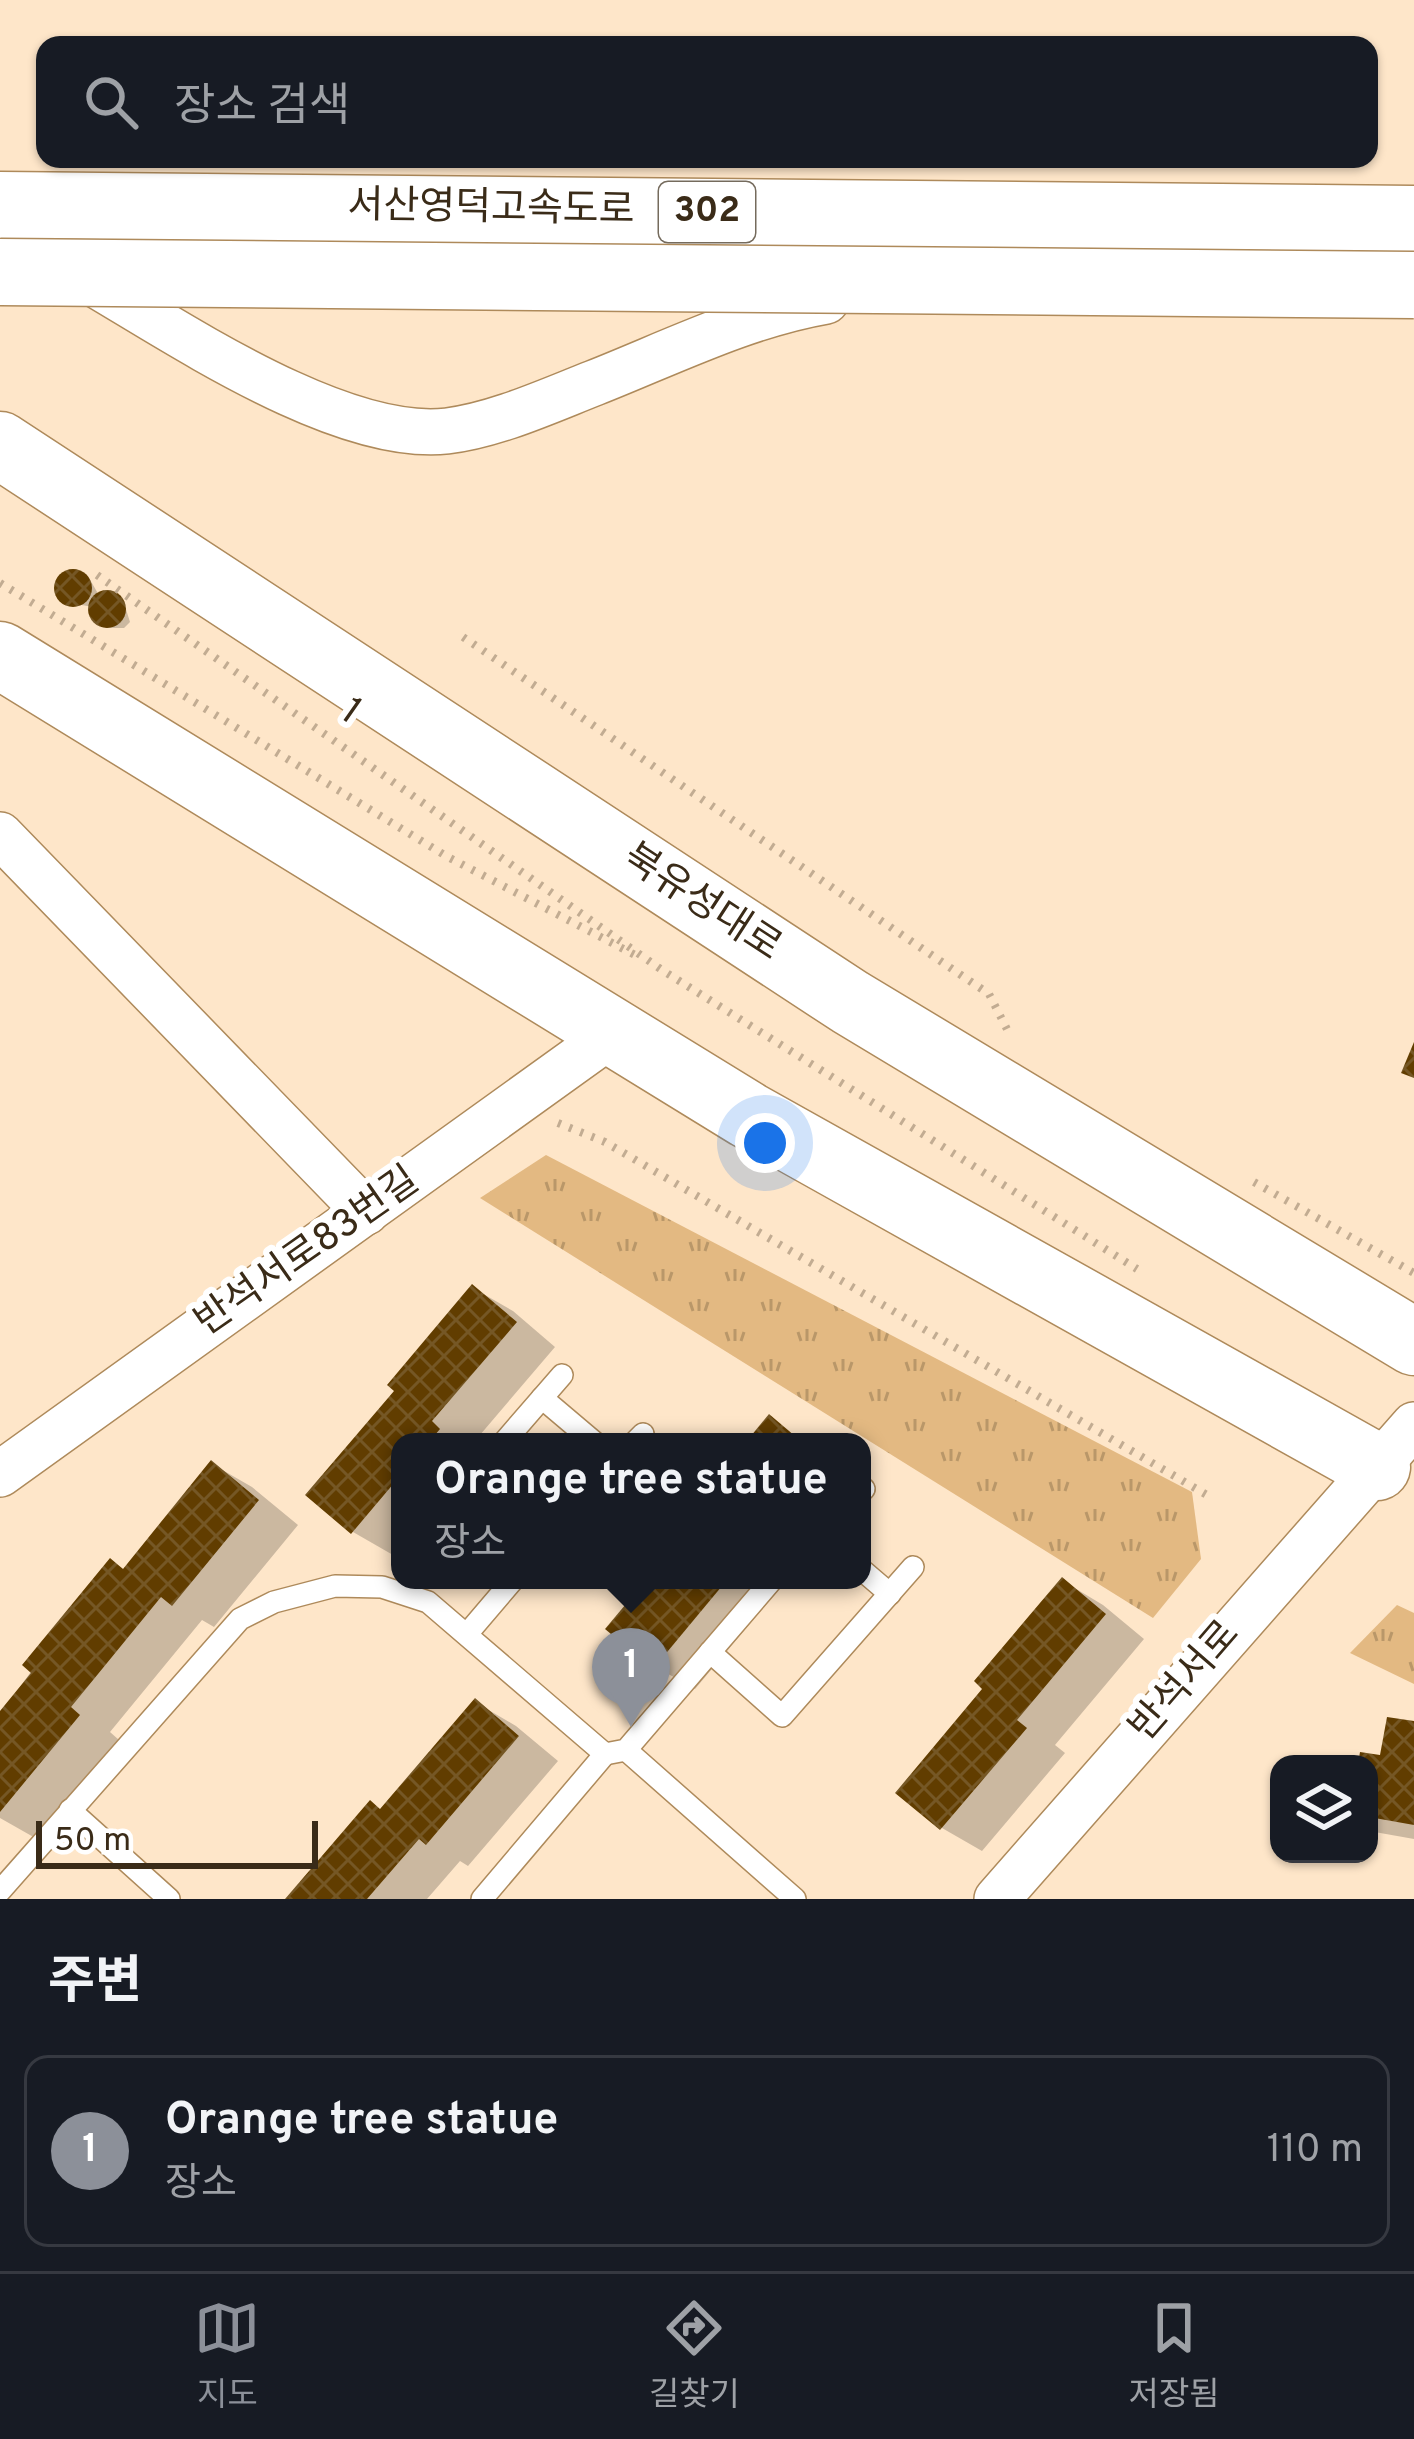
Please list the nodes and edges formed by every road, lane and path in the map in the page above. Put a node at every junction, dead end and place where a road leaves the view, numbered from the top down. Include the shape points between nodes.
1 (0, 205) edge
2 (1414, 219) edge
3 (0, 230) edge
4 (0, 272) edge
5 (1414, 286) edge
6 (1414, 298) edge
7 (0, 445) edge
8 (94, 573) dead end
9 (0, 583) edge
10 (463, 638) dead end
11 (0, 655) edge
12 (0, 835) edge
13 (662, 970) junction
14 (615, 1032) junction
15 (1015, 1044) dead end
16 (507, 1111) junction
17 (1249, 1180) dead end
18 (365, 1212) junction
19 (1141, 1272) dead end
20 (1414, 1274) edge
21 (1414, 1342) edge
22 (562, 1375) dead end
23 (542, 1398) junction
24 (512, 1433) edge
25 (583, 1433) edge
26 (1396, 1446) edge
27 (0, 1474) edge
28 (1212, 1498) dead end
29 (914, 1567) dead end
30 (871, 1578) edge
31 (505, 1589) edge
32 (764, 1589) edge
33 (890, 1594) junction
34 (467, 1634) junction
35 (710, 1652) junction
36 (615, 1752) junction
37 (70, 1810) junction
38 (4, 1878) edge
39 (169, 1899) edge
40 (482, 1899) edge
41 (795, 1899) edge
42 (997, 1899) edge

1 - 2 highway, 서산영덕고속도로 / 302
3 - 6 street via 294,394 361,420 446,431 573,392 775,310 826,301
4 - 5 highway, 서산영덕고속도로 / 302, bridge
7 - 21 highway, 북유성대로 via 850,1002
8 - 13 path, 1
9 - 13 path, 1 via 446,856
10 - 15 path via 989,994
11 - 14 highway
12 - 18 street
13 - 19 path, 1
14 - 16 street, 반석서로83번길
14 - 26 highway via 748,1114
16 - 18 street, 반석서로83번길
16 - 28 path via 605,1142
17 - 20 path
18 - 27 street, 반석서로83번길
22 - 23 lane
23 - 24 lane
23 - 25 lane
26 - 42 street, 반석서로
29 - 33 lane
30 - 33 lane
31 - 34 lane
32 - 35 lane
33 - 35 lane via 782,1716
34 - 36 lane
34 - 37 lane via 428,1602 382,1587 335,1586 274,1602 239,1619
35 - 36 lane
36 - 40 lane
36 - 41 lane
37 - 38 lane
37 - 39 lane

